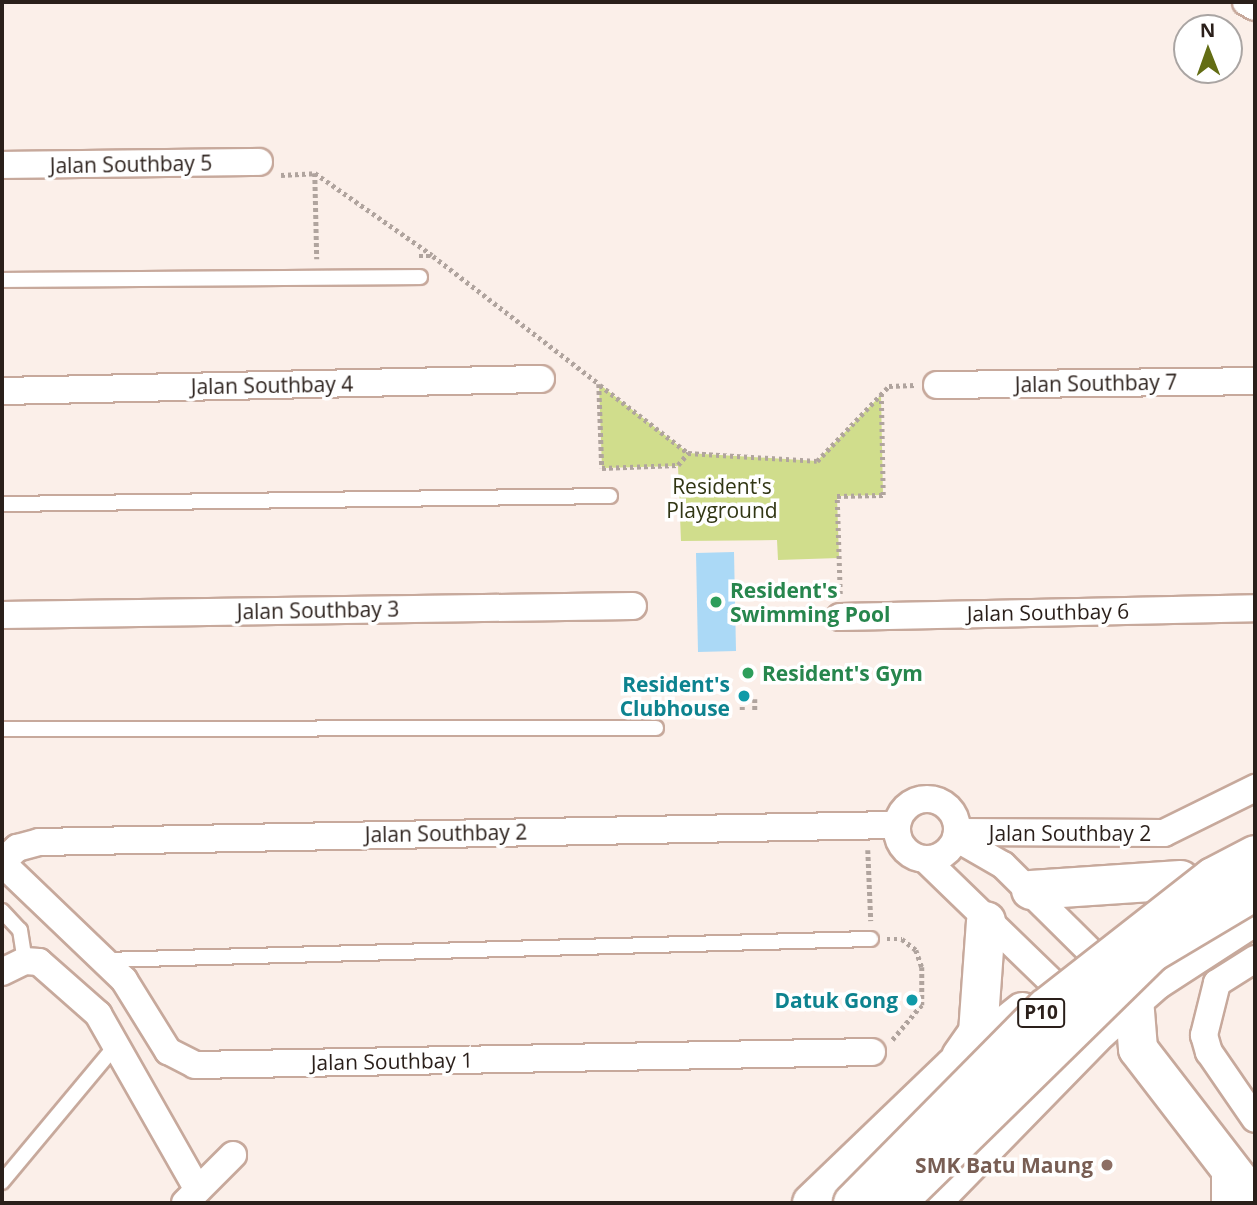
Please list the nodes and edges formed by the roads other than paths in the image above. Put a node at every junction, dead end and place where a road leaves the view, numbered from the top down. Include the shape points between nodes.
1 (1246, 2) edge
2 (1255, 7) edge
3 (260, 162) road end
4 (2, 165) edge
5 (420, 277) dead end
6 (2, 280) edge
7 (541, 379) dead end
8 (1255, 381) edge
9 (937, 385) road end
10 (2, 391) edge
11 (610, 496) dead end
12 (2, 504) edge
13 (634, 606) dead end
14 (1255, 608) edge
15 (2, 615) edge
16 (840, 617) road end
17 (656, 727) dead end
18 (2, 729) edge
19 (1255, 788) edge
20 (897, 825) junction
21 (956, 835) junction
22 (1255, 842) edge
23 (1255, 855) edge
24 (926, 860) junction
25 (2, 862) edge
26 (1181, 880) junction
27 (1031, 890) junction
28 (1255, 891) edge
29 (2, 911) edge
30 (1255, 916) edge
31 (986, 921) junction
32 (871, 939) road end
33 (1092, 953) junction
34 (1255, 959) edge
35 (102, 960) junction
36 (13, 966) edge
37 (1055, 985) junction
38 (1134, 999) junction
39 (1099, 1030) junction
40 (116, 1045) junction
41 (872, 1052) road end
42 (1144, 1057) junction
43 (954, 1067) junction
44 (1063, 1067) junction
45 (1255, 1119) edge
46 (233, 1154) dead end
47 (1225, 1160) junction
48 (2, 1182) edge
49 (191, 1197) edge
50 (1255, 1201) edge
51 (812, 1203) edge
52 (853, 1203) edge
53 (896, 1203) edge
54 (930, 1203) edge
55 (1225, 1203) edge

1 - 2 street
3 - 4 street, Jalan Southbay 5
5 - 6 lane
7 - 10 street, Jalan Southbay 4
8 - 9 street, Jalan Southbay 7
11 - 12 lane
13 - 15 street, Jalan Southbay 3
14 - 16 street, Jalan Southbay 6
17 - 18 lane
19 - 21 street, Jalan Southbay 2 via 1164,833
20 - 21 street, Jalan Southbay 2 via 903,809 926,799 949,808
20 - 24 street via 907,853
20 - 25 street, Jalan Southbay 2 via 39,842 17,848
21 - 24 street via 945,853
21 - 27 street, Jalan Southbay 2
22 - 26 main road
23 - 52 main road, P10, bridge via 1213,877 1046,1008
24 - 31 street
25 - 35 street, Jalan Southbay 1
26 - 27 main road
26 - 33 main road
27 - 33 street, Jalan Southbay 2
28 - 53 main road, P10, bridge via 1151,953
29 - 36 lane via 20,930
30 - 38 main road
31 - 37 street
31 - 43 main road via 978,1033
32 - 35 lane
33 - 37 main road
33 - 38 main road
34 - 45 street via 1217,984 1204,1035 1209,1052
35 - 41 street, Jalan Southbay 1 via 136,997 168,1051 195,1065
36 - 40 street via 56,974 98,1014
37 - 39 main road
37 - 43 main road
38 - 39 main road
38 - 42 main road
39 - 42 main road
39 - 44 main road
40 - 48 lane
40 - 49 street
42 - 44 main road via 1104,1056
42 - 47 main road
43 - 51 main road
44 - 54 main road
46 - 49 street
47 - 50 main road
47 - 55 street

